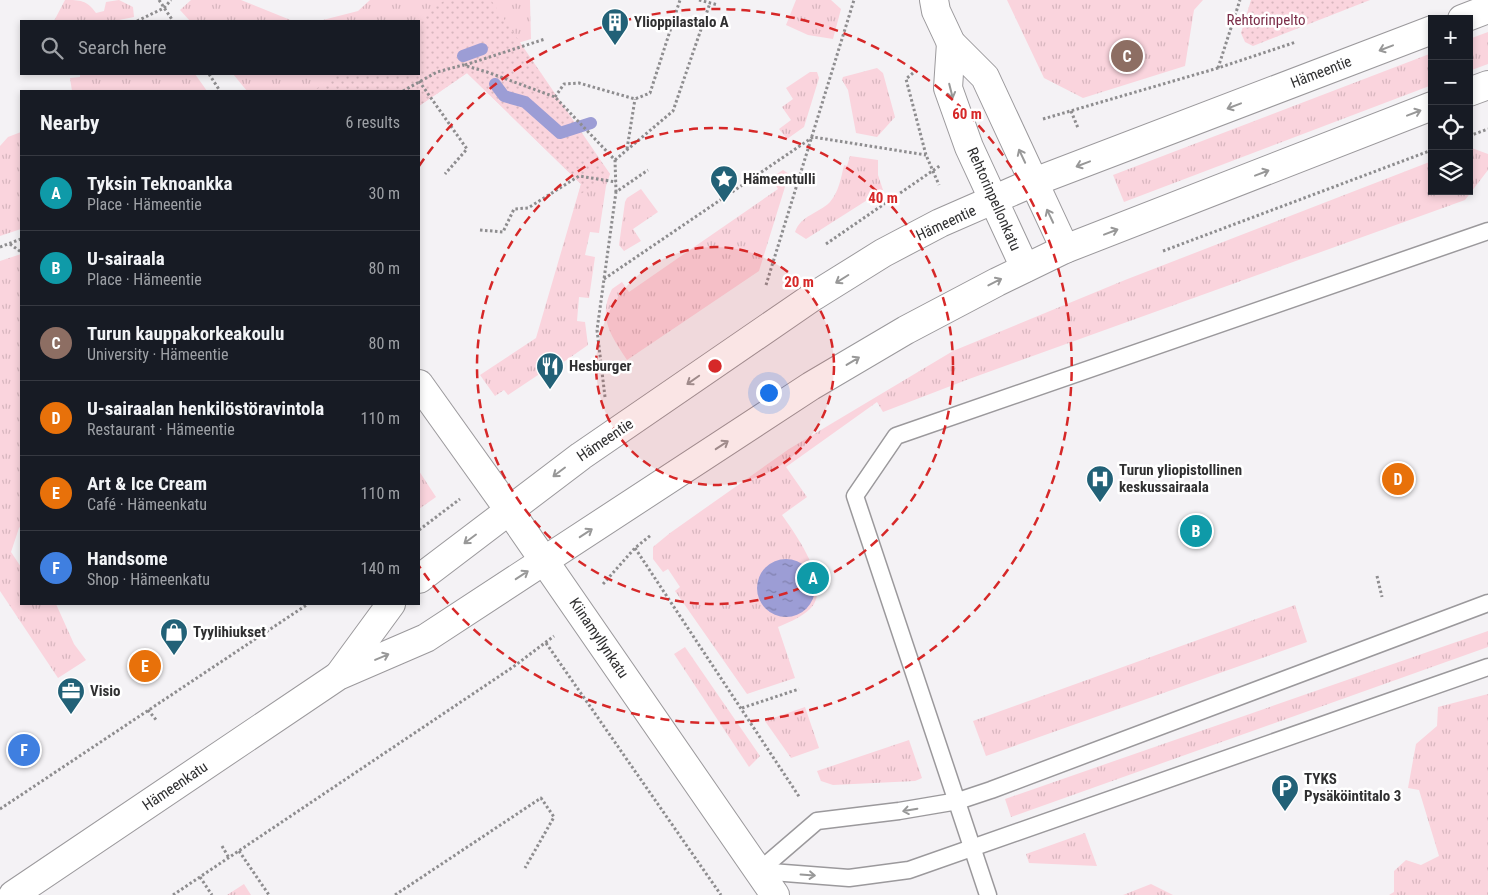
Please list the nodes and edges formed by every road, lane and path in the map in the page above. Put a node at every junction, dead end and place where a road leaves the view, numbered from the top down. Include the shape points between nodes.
1 (159, 0) edge
2 (171, 0) edge
3 (680, 0) edge
4 (699, 0) edge
5 (854, 0) edge
6 (934, 0) edge
7 (1240, 0) edge
8 (710, 3) junction
9 (718, 5) dead end
10 (164, 8) junction
11 (1488, 9) edge
12 (1472, 15) edge
13 (139, 20) edge
14 (172, 20) edge
15 (1428, 32) edge
16 (545, 38) dead end
17 (1302, 40) dead end
18 (951, 43) junction
19 (463, 65) junction
20 (1218, 68) junction
21 (210, 75) edge
22 (906, 79) dead end
23 (419, 81) junction
24 (219, 90) edge
25 (405, 90) edge
26 (555, 97) junction
27 (635, 99) junction
28 (1428, 108) edge
29 (1035, 121) dead end
30 (1488, 129) edge
31 (1473, 135) edge
32 (813, 137) junction
33 (627, 149) junction
34 (1428, 152) edge
35 (926, 155) junction
36 (615, 160) junction
37 (946, 160) dead end
38 (648, 170) dead end
39 (934, 172) junction
40 (445, 174) dead end
41 (616, 182) junction
42 (1034, 182) junction
43 (616, 192) junction
44 (942, 192) dead end
45 (993, 202) junction
46 (480, 230) dead end
47 (1488, 230) edge
48 (20, 239) edge
49 (9, 244) junction
50 (0, 247) edge
51 (822, 247) dead end
52 (1065, 249) junction
53 (20, 251) edge
54 (1156, 254) dead end
55 (1025, 268) junction
56 (604, 279) junction
57 (774, 280) dead end
58 (420, 385) edge
59 (605, 397) dead end
60 (454, 504) dead end
61 (509, 510) junction
62 (420, 529) edge
63 (657, 530) dead end
64 (545, 560) junction
65 (1377, 576) dead end
66 (420, 578) edge
67 (1382, 597) dead end
68 (1488, 603) edge
69 (306, 605) edge
70 (390, 605) edge
71 (1488, 667) edge
72 (338, 676) junction
73 (799, 689) dead end
74 (742, 708) junction
75 (148, 710) junction
76 (157, 721) dead end
77 (795, 791) dead end
78 (958, 801) junction
79 (0, 808) edge
80 (222, 846) dead end
81 (974, 847) junction
82 (239, 851) junction
83 (229, 858) junction
84 (526, 868) dead end
85 (759, 871) junction
86 (200, 877) junction
87 (13, 895) edge
88 (173, 895) edge
89 (212, 895) edge
90 (269, 895) edge
91 (395, 895) edge
92 (721, 895) edge
93 (775, 895) edge
94 (988, 895) edge

1 - 10 path
2 - 10 path
3 - 27 path via 650,93
4 - 8 path
5 - 32 path
6 - 18 main road, Rehtorinpellonkatu
7 - 20 path
8 - 9 path
8 - 33 path via 673,111
10 - 13 path
10 - 14 path
11 - 12 main road
15 -> 42 main road, Hämeentie
16 - 19 path
17 - 20 path
42 -> 18 main road, Rehtorinpellonkatu via 985,77
18 -> 45 main road, Rehtorinpellonkatu via 948,88
19 - 23 path
19 - 26 path
20 - 29 path
21 - 24 path
22 - 35 path
23 - 25 path
23 - 40 path via 466,148
26 - 27 path via 564,84 579,83
26 - 36 path
27 - 33 path
52 -> 28 main road
30 - 31 path
32 - 35 path
32 - 56 path
32 - 57 path via 766,285
33 - 36 path
34 - 54 path
35 - 39 path
36 - 41 path
37 - 39 path
38 - 43 path
39 - 44 path
39 - 51 path
41 - 43 path
41 - 46 path via 578,176 528,208 514,209 503,232
42 - 45 main road, Hämeentie
52 -> 42 main road, Rehtorinpellonkatu
43 - 56 path
45 - 55 main road, Rehtorinpellonkatu
45 -> 61 main road, Hämeentie via 883,253 814,296 581,456
47 - 78 lane via 896,436 855,496
48 - 49 path
49 - 50 path
49 - 53 path
52 - 55 main road
64 -> 55 main road via 811,386 906,330
56 - 59 path via 597,330
58 - 61 main road, Kiinamyllynkatu
60 - 62 path
61 - 64 main road, Kiinamyllynkatu
61 -> 66 main road
63 - 74 path via 634,548
72 -> 64 main road, Hämeenkatu via 426,638
64 - 85 main road, Kiinamyllynkatu
65 - 67 path
68 - 78 lane
69 - 75 path
70 - 72 main road, Hämeenkatu
71 - 81 lane
72 - 87 main road, Hämeenkatu
73 - 74 path
74 - 77 path
75 - 76 path
75 - 79 path
78 - 81 lane
78 -> 85 lane via 899,812 816,821
80 - 83 path
85 -> 81 lane via 849,878 909,870
81 - 94 lane
82 - 83 path
82 - 90 path
82 - 92 path via 546,643
83 - 86 path
84 - 91 path via 554,817 541,798
85 - 93 main road, Kiinamyllynkatu
86 - 88 path
86 - 89 path

